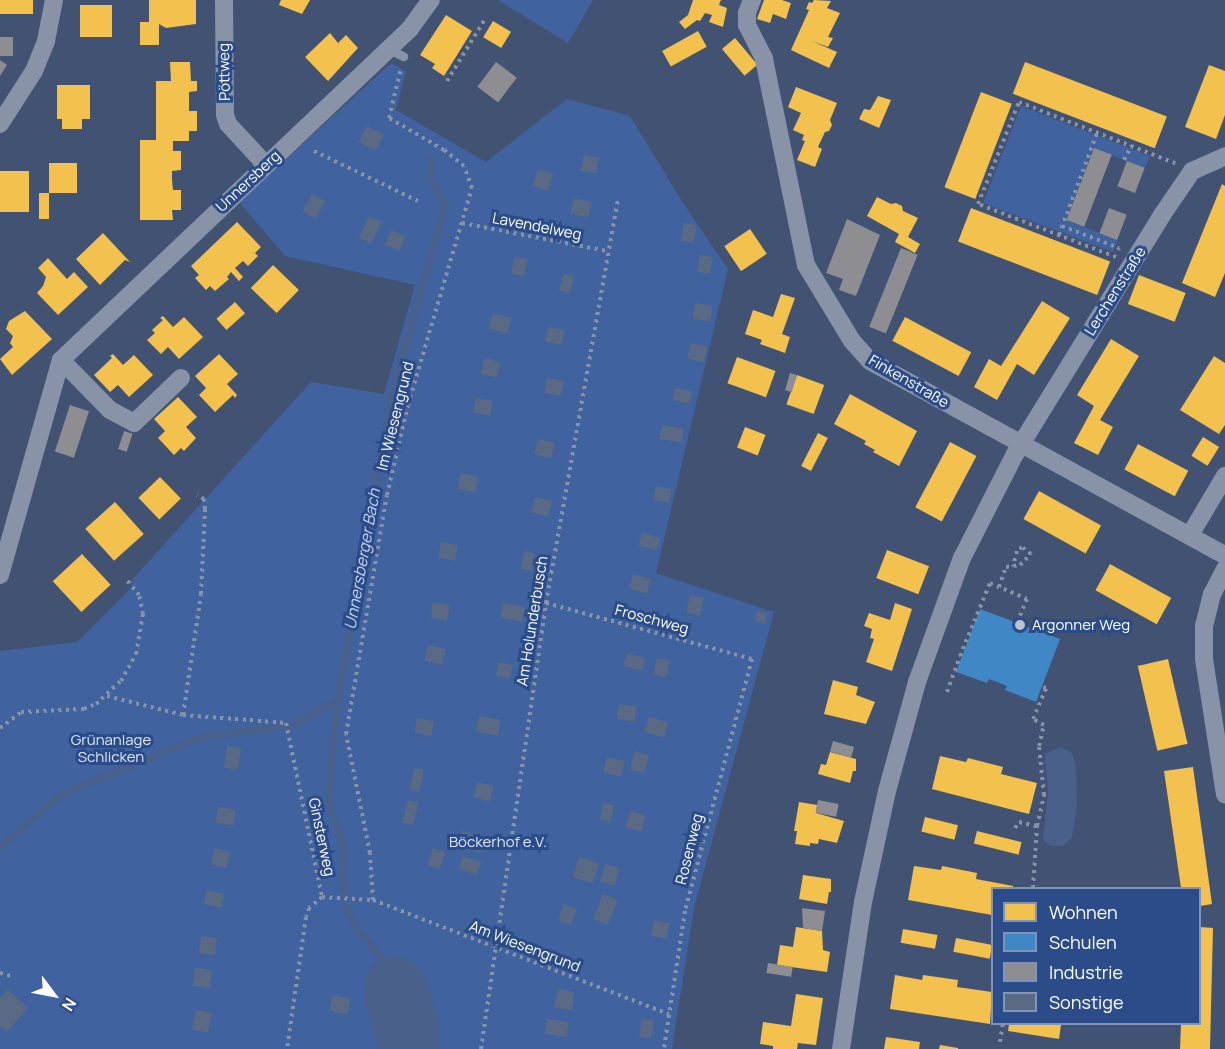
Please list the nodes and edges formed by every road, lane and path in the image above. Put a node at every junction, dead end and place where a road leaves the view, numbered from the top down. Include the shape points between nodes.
1 (54, 0) edge
2 (224, 0) edge
3 (431, 0) edge
4 (752, 0) edge
5 (485, 19) dead end
6 (396, 53) junction
7 (447, 81) dead end
8 (0, 124) edge
9 (1097, 133) junction
10 (1131, 146) junction
11 (314, 151) dead end
12 (1155, 155) dead end
13 (1225, 156) edge
14 (1124, 160) dead end
15 (265, 164) junction
16 (618, 198) dead end
17 (418, 201) dead end
18 (462, 223) junction
19 (1062, 226) junction
20 (1097, 232) dead end
21 (1059, 235) junction
22 (1095, 239) junction
23 (608, 251) junction
24 (1115, 256) junction
25 (1133, 264) junction
26 (61, 360) junction
27 (181, 378) dead end
28 (1021, 444) junction
29 (1225, 476) edge
30 (197, 495) dead end
31 (1190, 535) junction
32 (1225, 555) edge
33 (1013, 566) junction
34 (1225, 569) edge
35 (0, 575) edge
36 (128, 580) dead end
37 (999, 587) junction
38 (546, 603) junction
39 (1017, 623) dead end
40 (752, 659) joint
41 (1042, 687) dead end
42 (947, 692) dead end
43 (107, 696) junction
44 (183, 714) junction
45 (0, 728) edge
46 (1225, 794) edge
47 (1037, 826) junction
48 (1015, 828) dead end
49 (1033, 887) edge
50 (322, 897) junction
51 (373, 900) junction
52 (494, 948) junction
53 (0, 973) edge
54 (11, 976) dead end
55 (669, 1014) junction
56 (1003, 1025) edge
57 (1000, 1042) dead end
58 (287, 1049) edge
59 (481, 1049) edge
60 (664, 1049) edge
61 (841, 1049) edge

1 - 8 street via 46,41 34,71
2 - 15 street, Pöttweg via 225,115 228,124
3 - 6 street, Unnersberg
4 - 28 street, Finkenstraße via 747,25 764,59 806,265 852,341 870,361
5 - 7 path
6 - 15 street, Unnersberg
6 - 18 path, Im Wiesengrund via 389,118 444,150 467,170 472,188
9 - 10 path
9 - 19 path
9 - 21 path via 1019,102 978,204
10 - 12 path
10 - 14 path
11 - 17 path
13 - 25 street, Lerchenstraße via 1192,171
15 - 26 street, Unnersberg
16 - 23 path, Am Holunderbusch
18 - 23 path, Lavendelweg
18 - 51 path, Im Wiesengrund via 408,405 387,495 346,734 370,853
19 - 21 path
19 - 22 path
20 - 22 path
21 - 24 path
22 - 24 path via 1119,248
23 - 38 path, Am Holunderbusch
24 - 25 path
25 - 28 street, Lerchenstraße
26 - 27 street via 110,410 134,423
26 - 35 street
28 - 31 street, Finkenstraße
28 - 61 street via 962,558 917,682 886,791
29 - 31 street
30 - 44 path via 204,500 206,509 201,594
31 - 32 street, Finkenstraße
33 - 33 path via 1026,561 1031,554 1022,547 1017,550
33 - 37 path via 1006,567
34 - 46 street via 1206,616 1204,659
36 - 43 path via 139,595 143,614 141,635 132,663
37 - 39 path via 1027,599
37 - 42 path via 990,583
38 - 40 path, Froschweg
38 - 52 path, Am Holunderbusch
40 - 55 path, Rosenweg via 685,911
41 - 47 path via 1046,688 1033,719 1044,725 1039,746 1044,795
43 - 44 path
43 - 45 path via 84,709 21,712
44 - 50 path, Ginsterweg via 286,723
47 - 48 path via 1019,822
47 - 49 path
50 - 51 path, Am Wiesengrund
50 - 58 path, Ginsterweg via 306,917
51 - 52 path, Am Wiesengrund
52 - 55 path, Am Wiesengrund
52 - 59 path, Am Holunderbusch
53 - 54 path
55 - 60 path, Rosenweg
56 - 57 path

